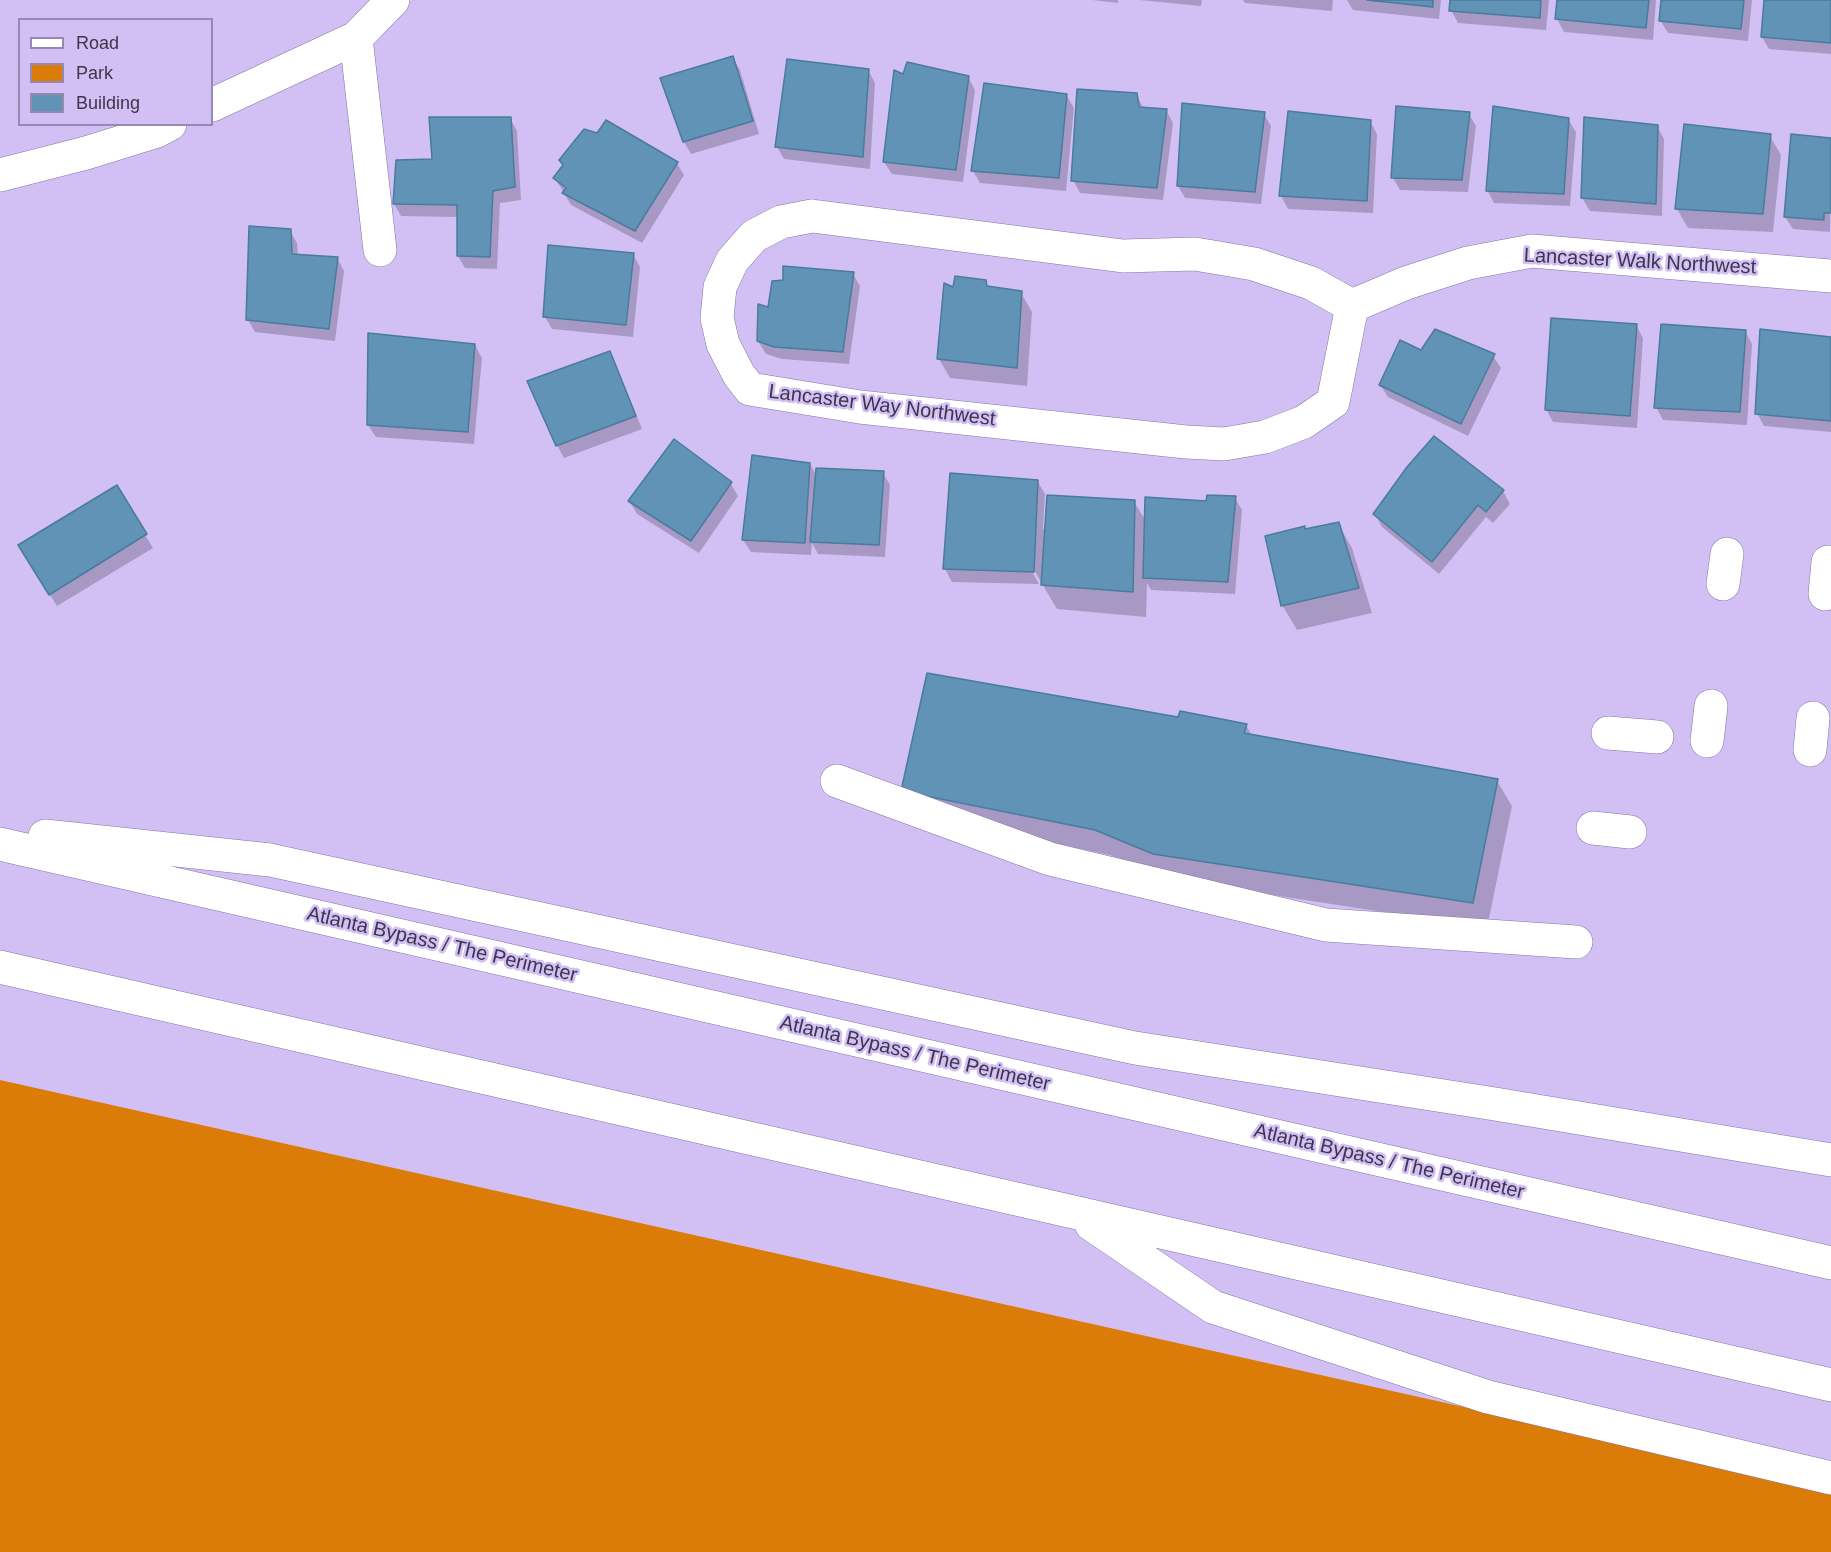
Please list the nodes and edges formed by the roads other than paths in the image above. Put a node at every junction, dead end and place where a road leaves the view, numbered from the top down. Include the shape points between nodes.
1 (393, 0) edge
2 (356, 38) junction
3 (213, 105) edge
4 (166, 126) edge
5 (0, 175) edge
6 (380, 250) dead end
7 (1831, 276) edge
8 (1352, 306) junction
9 (1711, 706) dead end
10 (1813, 718) dead end
11 (1608, 733) dead end
12 (1657, 737) dead end
13 (1707, 741) dead end
14 (1810, 750) dead end
15 (837, 781) dead end
16 (1593, 828) dead end
17 (0, 832) edge
18 (1630, 832) dead end
19 (0, 844) edge
20 (1576, 942) dead end
21 (0, 968) edge
22 (1831, 1160) edge
23 (1075, 1213) junction
24 (1831, 1263) edge
25 (1831, 1385) edge
26 (1831, 1478) edge

1 - 2 main road
2 - 3 main road
2 - 6 main road
4 - 5 main road via 86,153
7 - 8 main road, Lancaster Walk Northwest via 1532,251 1468,263
8 - 8 main road, Lancaster Way Northwest via 1333,402 1304,422 1265,437 1224,444 872,408 750,389 723,344 717,318 720,287 732,261 754,236 781,222 812,216 1123,256 1195,254 1254,264 1311,284
9 - 13 main road
10 - 14 main road
11 - 12 main road
15 - 20 main road via 1050,859 1326,925
16 - 18 main road
17 - 22 main road via 270,860 1135,1048
19 - 24 main road, Atlanta Bypass / The Perimeter
21 - 23 main road
23 - 25 main road
23 - 26 main road via 1213,1307 1488,1397

